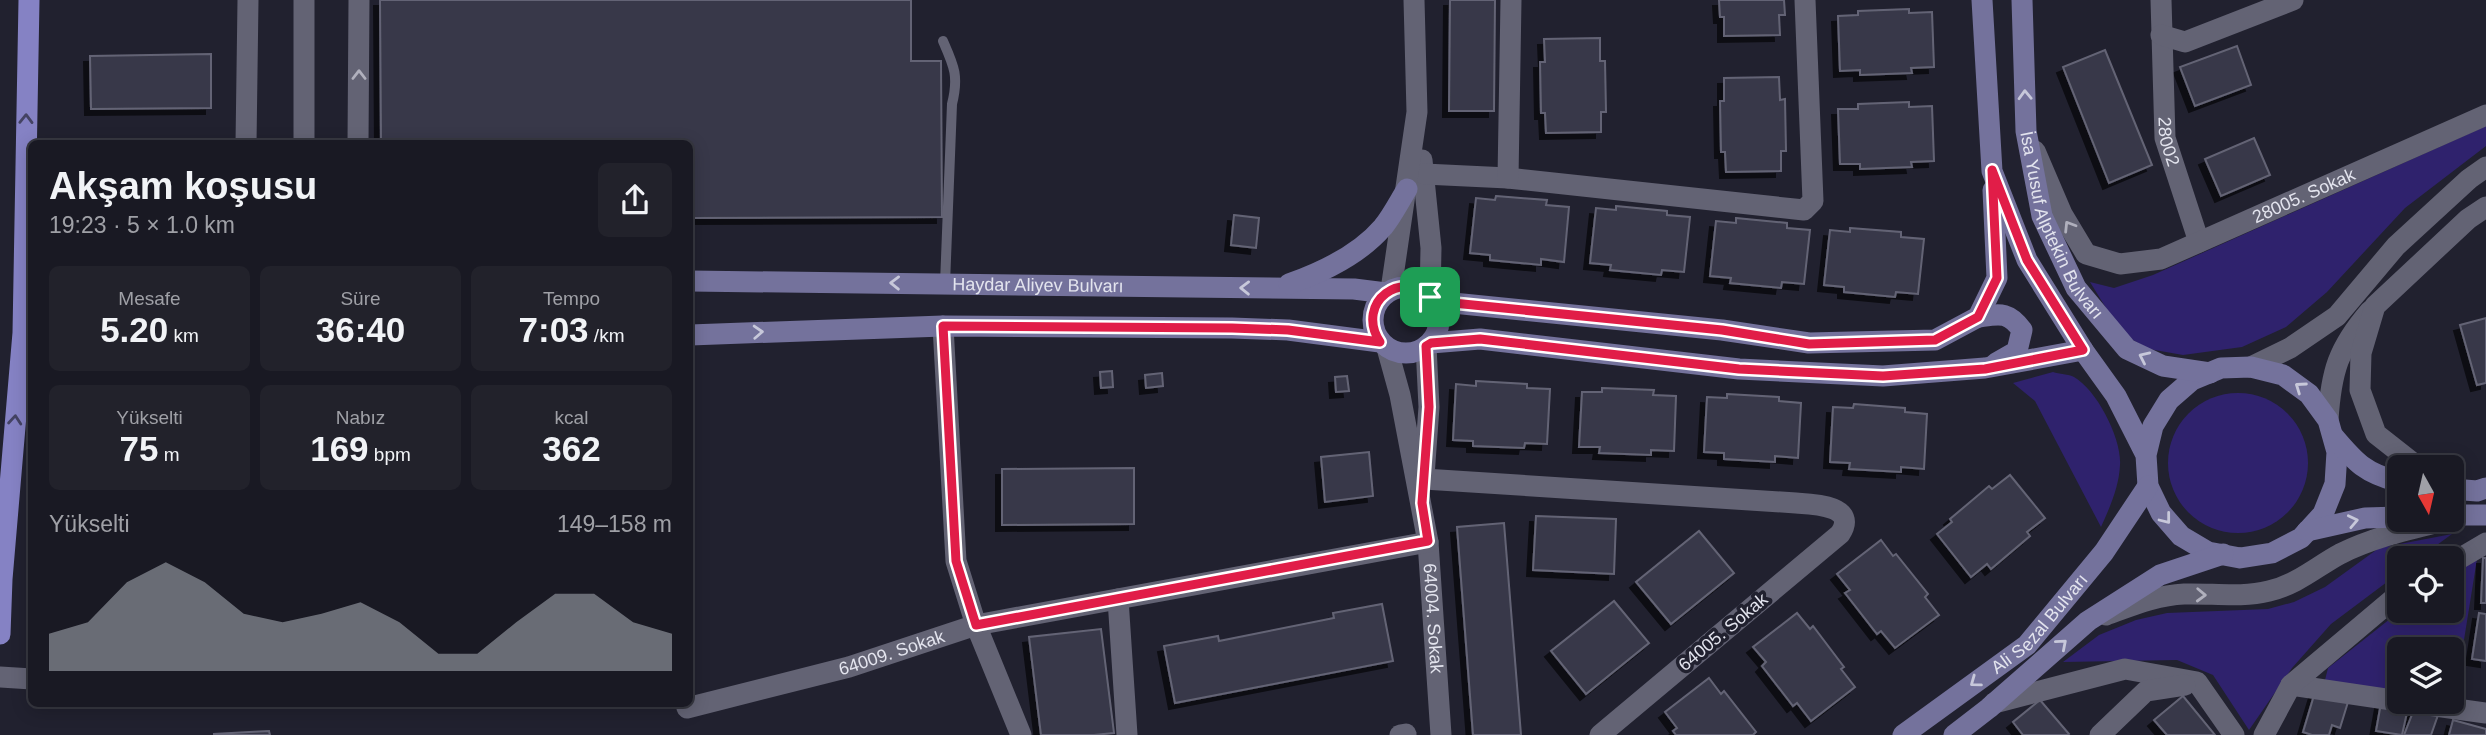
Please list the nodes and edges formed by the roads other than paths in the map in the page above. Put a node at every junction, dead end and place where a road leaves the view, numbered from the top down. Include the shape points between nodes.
1 (29, 0) edge
2 (248, 0) edge
3 (303, 0) edge
4 (359, 0) edge
5 (1414, 0) edge
6 (1511, 0) edge
7 (1805, 0) edge
8 (1982, 0) edge
9 (2022, 0) edge
10 (2161, 0) edge
11 (2293, 0) edge
12 (2161, 35) junction
13 (943, 41) dead end
14 (1416, 112) junction
15 (2486, 115) edge
16 (2026, 131) junction
17 (28, 140) edge
18 (246, 140) edge
19 (304, 140) edge
20 (358, 140) edge
21 (28, 143) edge
22 (2486, 167) edge
23 (1992, 170) junction
24 (1424, 174) junction
25 (1508, 178) junction
26 (1407, 190) junction
27 (2486, 207) edge
28 (2199, 242) junction
29 (693, 281) edge
30 (945, 284) junction
31 (27, 286) edge
32 (1279, 288) junction
33 (1388, 292) junction
34 (1432, 299) junction
35 (2375, 306) junction
36 (1978, 317) junction
37 (943, 326) junction
38 (27, 333) edge
39 (693, 335) edge
40 (1383, 345) junction
41 (1429, 345) junction
42 (2083, 350) junction
43 (2251, 367) junction
44 (1985, 369) junction
45 (2210, 373) junction
46 (2330, 428) junction
47 (2146, 455) junction
48 (2403, 455) edge
49 (2387, 479) edge
50 (1424, 480) junction
51 (2464, 484) edge
52 (2148, 486) junction
53 (2464, 489) edge
54 (2482, 489) edge
55 (1422, 503) junction
56 (2387, 517) edge
57 (2307, 531) junction
58 (2400, 532) edge
59 (1428, 541) junction
60 (2486, 543) edge
61 (2223, 554) junction
62 (2464, 556) edge
63 (1118, 599) junction
64 (2387, 604) edge
65 (2088, 621) junction
66 (976, 625) junction
67 (0, 634) edge
68 (0, 677) edge
69 (28, 679) edge
70 (2197, 682) junction
71 (2291, 685) junction
72 (2387, 699) edge
73 (1994, 703) junction
74 (693, 706) edge
75 (691, 707) edge
76 (687, 708) dead end
77 (2464, 710) edge
78 (2486, 713) edge
79 (1406, 734) edge
80 (1021, 735) edge
81 (1127, 735) edge
82 (1400, 735) edge
83 (1441, 735) edge
84 (1600, 735) edge
85 (1903, 735) edge
86 (1954, 735) edge
87 (2100, 735) edge
88 (2234, 735) edge
89 (2264, 735) edge

17 -> 1 main road
2 - 18 street
3 - 19 street
20 -> 4 street
5 - 14 street
6 - 25 street
7 - 25 street via 1813,201 1804,209
8 - 23 main road, İsa Yusuf Alptekin Bulvarı
16 -> 9 main road, İsa Yusuf Alptekin Bulvarı
10 - 12 street, 28002
11 - 12 street via 2185,42
12 - 28 street, 28002 via 2165,138
13 - 30 lane via 956,70
14 - 24 street
14 - 26 street
15 - 28 street, 28005. Sokak
28 -> 16 street, 28005. Sokak via 2161,259 2120,264 2086,254 2062,214
45 -> 16 main road, İsa Yusuf Alptekin Bulvarı via 2163,366 2127,349 2076,288 2042,216
31 -> 21 main road
22 - 43 street via 2396,246 2337,316 2290,348
23 - 36 main road via 1997,278
23 - 42 main road, İsa Yusuf Alptekin Bulvarı via 2027,260
24 - 25 street
24 - 34 street
26 - 32 main road via 1382,228 1356,250 1323,271
26 - 33 street
27 - 35 street
30 -> 29 main road, Haydar Aliyev Bulvarı
32 -> 30 main road, Haydar Aliyev Bulvarı
31 - 38 main road
32 - 33 main road, Haydar Aliyev Bulvarı
33 - 34 main road via 1412,287
33 - 40 main road via 1379,299 1372,316 1372,326
34 - 36 main road via 1722,330 1809,344 1935,340
34 - 41 main road via 1439,318
35 - 46 street via 2351,334 2337,360 2330,393
35 - 48 street via 2361,353 2360,390 2376,434
36 - 44 main road via 2000,314 2013,318 2022,330 2017,351
39 -> 37 main road
37 - 40 main road via 1288,330
37 - 66 street via 956,561
67 -> 38 main road
40 - 41 main road via 1407,354
40 - 55 street, 64004. Sokak via 1400,395
41 - 44 main road via 1480,339 1739,369 1870,375
41 - 50 street, 64004. Sokak
42 - 44 main road
42 - 47 main road, İsa Yusuf Alptekin Bulvarı via 2116,396
43 - 45 main road
46 -> 43 main road via 2309,394 2283,375
45 - 47 main road via 2192,380 2169,400 2153,426
46 - 49 main road via 2354,461
46 - 57 main road via 2337,452 2335,484 2323,514
47 - 52 main road
50 - 55 street, 64004. Sokak
50 - 84 street, 64005. Sokak via 1838,510 1844,521 1840,534
51 - 54 street
52 -> 61 main road via 2161,513 2181,537 2208,552
52 -> 85 main road, Ali Sezal Bulvarı via 2104,552 2027,645
53 - 54 main road
55 - 59 street, 64004. Sokak
57 -> 56 main road
57 - 61 main road via 2272,553 2240,558
65 -> 58 street via 2182,594 2230,596 2269,591 2304,578 2339,555
59 - 63 street, 64009. Sokak
59 - 83 street, 64004. Sokak
60 - 62 street
61 - 65 main road, Ali Sezal Bulvarı via 2160,575
63 - 66 street, 64009. Sokak
63 - 81 street
64 - 71 street
73 -> 65 main road, Ali Sezal Bulvarı
66 - 74 street, 64009. Sokak via 849,667
66 - 80 street
68 - 69 street
70 - 73 street via 2125,669
70 - 87 street via 2146,691
70 - 88 street
71 - 72 street
71 - 89 street
73 - 86 main road, Ali Sezal Bulvarı
75 - 76 street, 64009. Sokak
77 - 78 street
79 - 82 street

